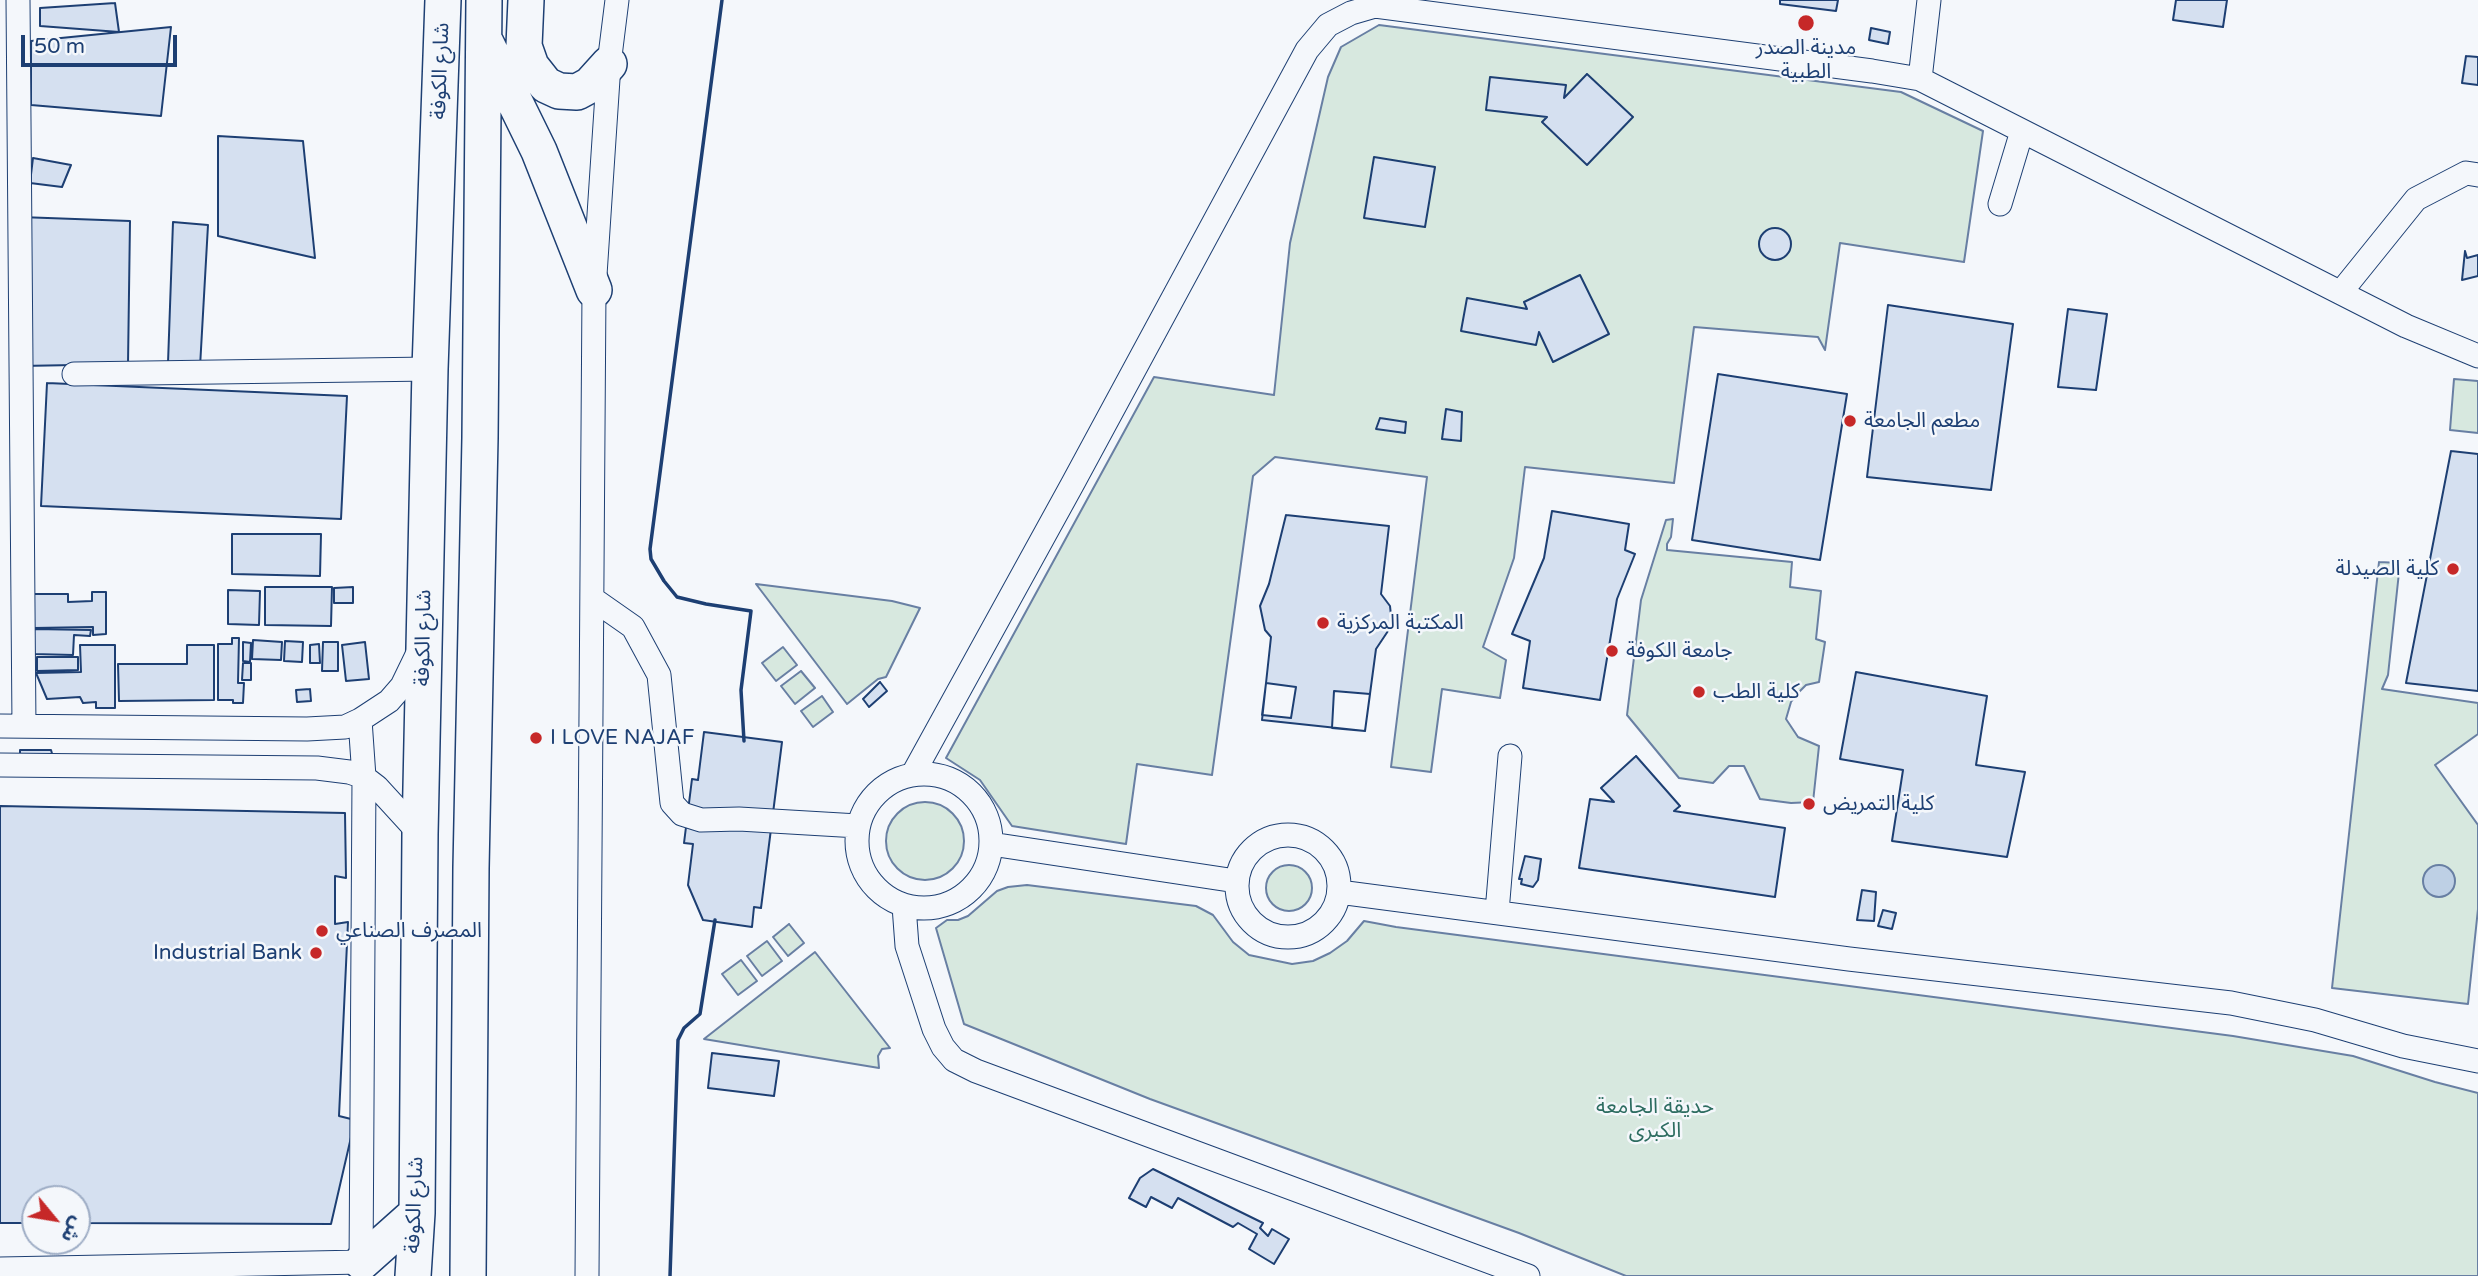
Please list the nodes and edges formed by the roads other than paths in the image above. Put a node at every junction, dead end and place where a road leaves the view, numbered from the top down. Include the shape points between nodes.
1 (18, 0) edge
2 (443, 0) edge
3 (484, 0) edge
4 (526, 0) edge
5 (617, 0) edge
6 (1929, 0) edge
7 (482, 36) junction
8 (609, 64) junction
9 (1920, 79) junction
10 (9, 85) edge
11 (2022, 131) junction
12 (2478, 175) edge
13 (2000, 204) dead end
14 (594, 290) junction
15 (2340, 292) junction
16 (2478, 356) edge
17 (430, 369) junction
18 (74, 374) dead end
19 (593, 599) junction
20 (424, 641) junction
21 (360, 720) junction
22 (0, 726) edge
23 (24, 726) junction
24 (1510, 756) dead end
25 (0, 765) edge
26 (913, 774) junction
27 (364, 778) junction
28 (858, 825) junction
29 (420, 834) junction
30 (991, 844) junction
31 (1236, 881) junction
32 (1339, 892) junction
33 (904, 906) junction
34 (1497, 912) junction
35 (2478, 1061) edge
36 (417, 1213) junction
37 (0, 1269) edge
38 (361, 1269) edge
39 (413, 1270) edge
40 (468, 1270) edge
41 (587, 1276) edge
42 (1528, 1276) edge

1 - 10 street
2 - 17 highway, شارع الكوفة
3 - 7 highway, شارع الكوفة
4 - 8 highway via 524,46 531,66 546,85 577,92
5 - 8 street
6 - 9 street
7 - 14 highway via 539,151
7 - 40 highway, شارع الكوفة
8 - 14 street
9 - 11 street
9 - 26 street via 1375,6 1328,25 1307,50
10 - 23 street
11 - 13 street
11 - 15 street
12 - 15 street via 2466,173 2416,199
14 - 19 street
15 - 16 street
17 - 18 street
17 - 20 highway, شارع الكوفة
19 - 28 street via 633,627 659,675 672,803 682,814 701,820
19 - 41 street
20 - 21 street via 402,686
20 - 29 highway, شارع الكوفة
21 - 23 street via 307,729
21 - 27 street
22 - 23 street
24 - 34 street
25 - 27 street via 317,768
26 - 28 street via 878,792
26 - 30 street via 952,779 969,790 982,806
27 - 29 street
27 - 38 street
28 - 33 street via 861,866 886,897
29 - 36 highway, شارع الكوفة
30 - 31 street
30 - 33 street via 987,864 963,896 944,905
31 - 32 street via 1237,899 1245,916 1273,936 1291,938 1324,924
31 - 32 street via 1249,852 1277,836 1293,835 1309,839 1333,861
32 - 34 street
33 - 42 street via 907,946 934,1028 954,1060
34 - 35 street via 2231,1003
36 - 38 highway
36 - 39 highway, شارع الكوفة
37 - 38 street
39 - 40 highway via 441,1274

